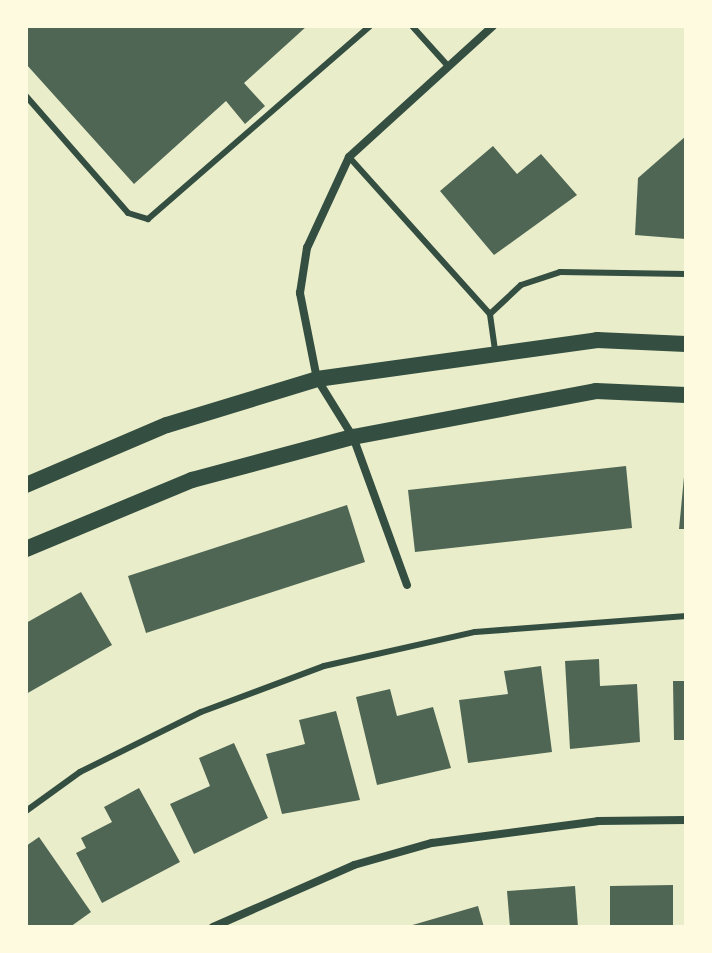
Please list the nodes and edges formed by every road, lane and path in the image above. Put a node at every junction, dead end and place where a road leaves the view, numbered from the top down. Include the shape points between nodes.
1 (370, 26) edge
2 (412, 26) edge
3 (493, 26) edge
4 (448, 66) junction
5 (26, 96) edge
6 (349, 157) junction
7 (686, 274) edge
8 (490, 314) junction
9 (686, 344) edge
10 (495, 350) junction
11 (317, 379) junction
12 (686, 395) edge
13 (353, 437) junction
14 (26, 485) edge
15 (26, 549) edge
16 (407, 585) dead end
17 (686, 616) edge
18 (26, 811) edge
19 (686, 820) edge
20 (213, 927) edge

1 - 5 lane via 148,219 128,213
2 - 4 lane
3 - 4 street
4 - 6 street
6 - 8 lane
6 - 11 street via 307,248 300,293
7 - 8 lane via 560,272 521,285
8 - 10 lane
9 - 10 main road via 597,340
10 - 11 main road
11 - 13 street
11 - 14 main road via 167,425
12 - 13 main road via 596,391
13 - 15 main road via 192,480
13 - 16 street
17 - 18 lane via 475,632 324,666 201,712 80,772
19 - 20 street via 598,821 432,843 354,865

